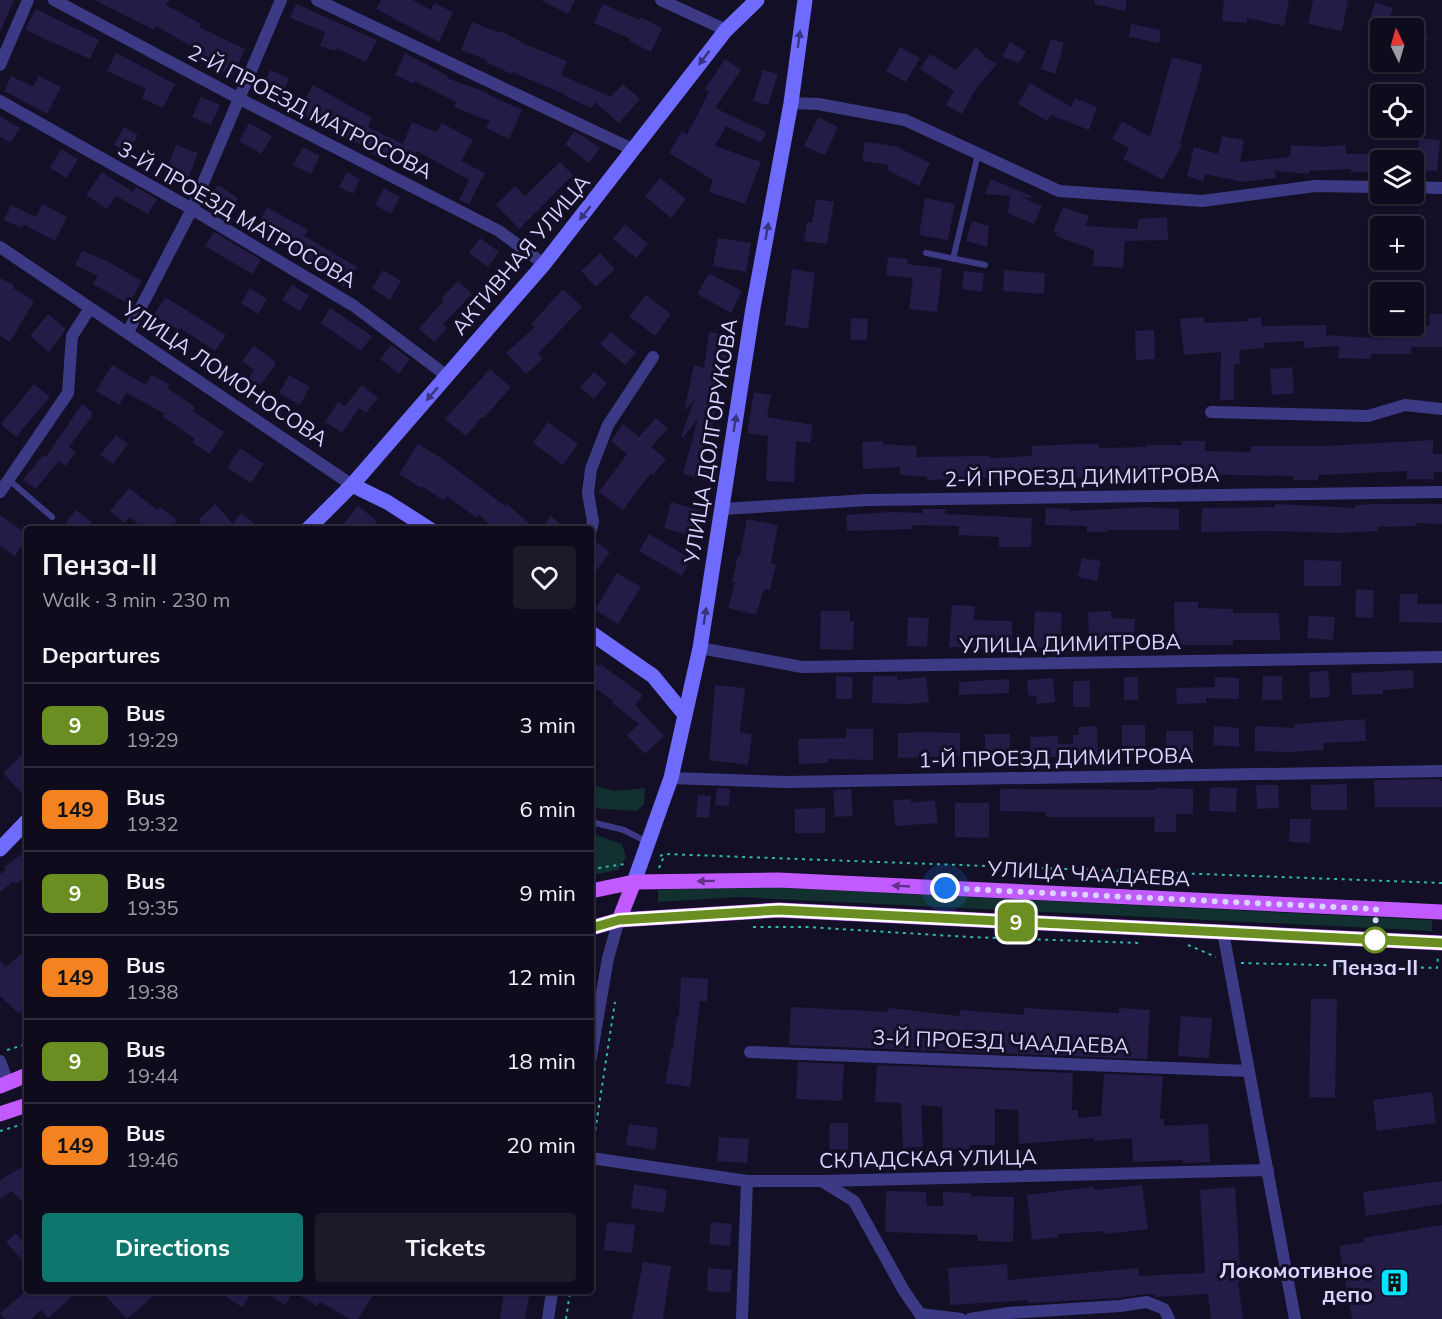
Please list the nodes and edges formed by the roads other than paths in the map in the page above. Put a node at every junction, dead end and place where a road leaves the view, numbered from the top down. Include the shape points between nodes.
1 (28, 0) edge
2 (54, 0) edge
3 (281, 0) edge
4 (317, 0) edge
5 (661, 0) edge
6 (757, 0) edge
7 (805, 0) edge
8 (726, 30) junction
9 (0, 65) edge
10 (238, 98) junction
11 (0, 102) edge
12 (790, 104) junction
13 (634, 150) junction
14 (978, 154) junction
15 (1370, 187) edge
16 (1424, 187) edge
17 (1442, 188) edge
18 (192, 209) junction
19 (0, 247) edge
20 (926, 253) dead end
21 (953, 259) junction
22 (544, 264) junction
23 (985, 265) dead end
24 (90, 308) junction
25 (128, 332) junction
26 (653, 357) dead end
27 (447, 376) junction
28 (1442, 409) edge
29 (1211, 412) dead end
30 (5, 476) edge
31 (352, 485) junction
32 (0, 492) edge
33 (1442, 492) edge
34 (722, 509) junction
35 (52, 517) dead end
36 (311, 526) edge
37 (425, 526) edge
38 (592, 526) edge
39 (594, 635) edge
40 (700, 648) junction
41 (1442, 657) edge
42 (685, 715) junction
43 (1442, 771) edge
44 (671, 778) junction
45 (594, 823) edge
46 (24, 824) edge
47 (649, 844) junction
48 (0, 849) edge
49 (634, 882) junction
50 (594, 890) edge
51 (1442, 912) edge
52 (619, 920) junction
53 (594, 927) edge
54 (1223, 932) junction
55 (1441, 943) edge
56 (594, 1040) edge
57 (750, 1052) dead end
58 (0, 1061) edge
59 (1250, 1071) junction
60 (24, 1076) edge
61 (4, 1084) edge
62 (24, 1107) edge
63 (0, 1114) edge
64 (594, 1158) edge
65 (1268, 1170) junction
66 (747, 1181) junction
67 (822, 1181) junction
68 (552, 1294) edge
69 (548, 1319) edge
70 (742, 1319) edge
71 (961, 1319) edge
72 (970, 1319) edge
73 (1169, 1319) edge
74 (1295, 1319) edge

1 - 9 street
2 - 10 street, 2-Й ПРОЕЗД МАТРОСОВА
3 - 10 street
4 - 13 street
5 - 8 street
6 - 8 main road, АКТИВНАЯ УЛИЦА
12 -> 7 main road, УЛИЦА ДОЛГОРУКОВА
8 -> 13 main road, АКТИВНАЯ УЛИЦА
10 - 18 street
10 - 22 street, 2-Й ПРОЕЗД МАТРОСОВА via 499,231
11 - 18 street, 3-Й ПРОЕЗД МАТРОСОВА
12 - 14 street via 818,104 905,120
34 -> 12 main road, УЛИЦА ДОЛГОРУКОВА
13 -> 22 main road, АКТИВНАЯ УЛИЦА
14 - 15 street via 1059,191 1202,201 1315,186
14 - 21 lane
16 - 17 street
18 - 25 street
18 - 27 street, 3-Й ПРОЕЗД МАТРОСОВА via 354,306
19 - 24 street, УЛИЦА ЛОМОНОСОВА
20 - 21 lane
21 - 23 lane
22 - 27 main road, АКТИВНАЯ УЛИЦА
24 - 25 street, УЛИЦА ЛОМОНОСОВА
24 - 30 street via 72,336 68,393
25 - 31 street, УЛИЦА ЛОМОНОСОВА
26 - 38 street via 608,425 591,469 588,494
27 -> 31 main road, АКТИВНАЯ УЛИЦА
28 - 29 street via 1405,405 1368,416
30 - 32 street
30 - 35 lane
31 - 36 main road, АКТИВНАЯ УЛИЦА
31 - 37 main road, УЛИЦА ЛОМОНОСОВА
33 - 34 street, 2-Й ПРОЕЗД ДИМИТРОВА via 867,500
40 -> 34 main road, УЛИЦА ДОЛГОРУКОВА
39 - 42 main road via 653,676
40 - 41 street, УЛИЦА ДИМИТРОВА via 802,667
40 - 42 main road, УЛИЦА ДОЛГОРУКОВА
42 - 44 main road, УЛИЦА ДОЛГОРУКОВА
43 - 44 street, 1-Й ПРОЕЗД ДИМИТРОВА via 787,782
44 - 47 main road, УЛИЦА ДОЛГОРУКОВА
45 - 47 lane via 624,830
46 - 48 main road
47 - 49 main road, УЛИЦА ДОЛГОРУКОВА
49 - 50 main road, УЛИЦА ЧААДАЕВА
51 -> 49 main road, УЛИЦА ЧААДАЕВА via 777,880
49 - 52 main road
52 - 53 main road
52 - 54 main road via 779,910
52 - 56 street
54 - 55 main road
54 - 59 street
57 - 59 street, 3-Й ПРОЕЗД ЧААДАЕВА
58 - 61 street
59 - 65 street
60 - 61 main road
62 - 63 main road
64 - 66 street, СКЛАДСКАЯ УЛИЦА
65 - 67 street, СКЛАДСКАЯ УЛИЦА
65 - 74 street
66 - 67 street, СКЛАДСКАЯ УЛИЦА
66 - 70 street
67 - 71 street via 854,1201 920,1314
68 - 69 street
72 - 73 street via 1147,1302 1164,1309

